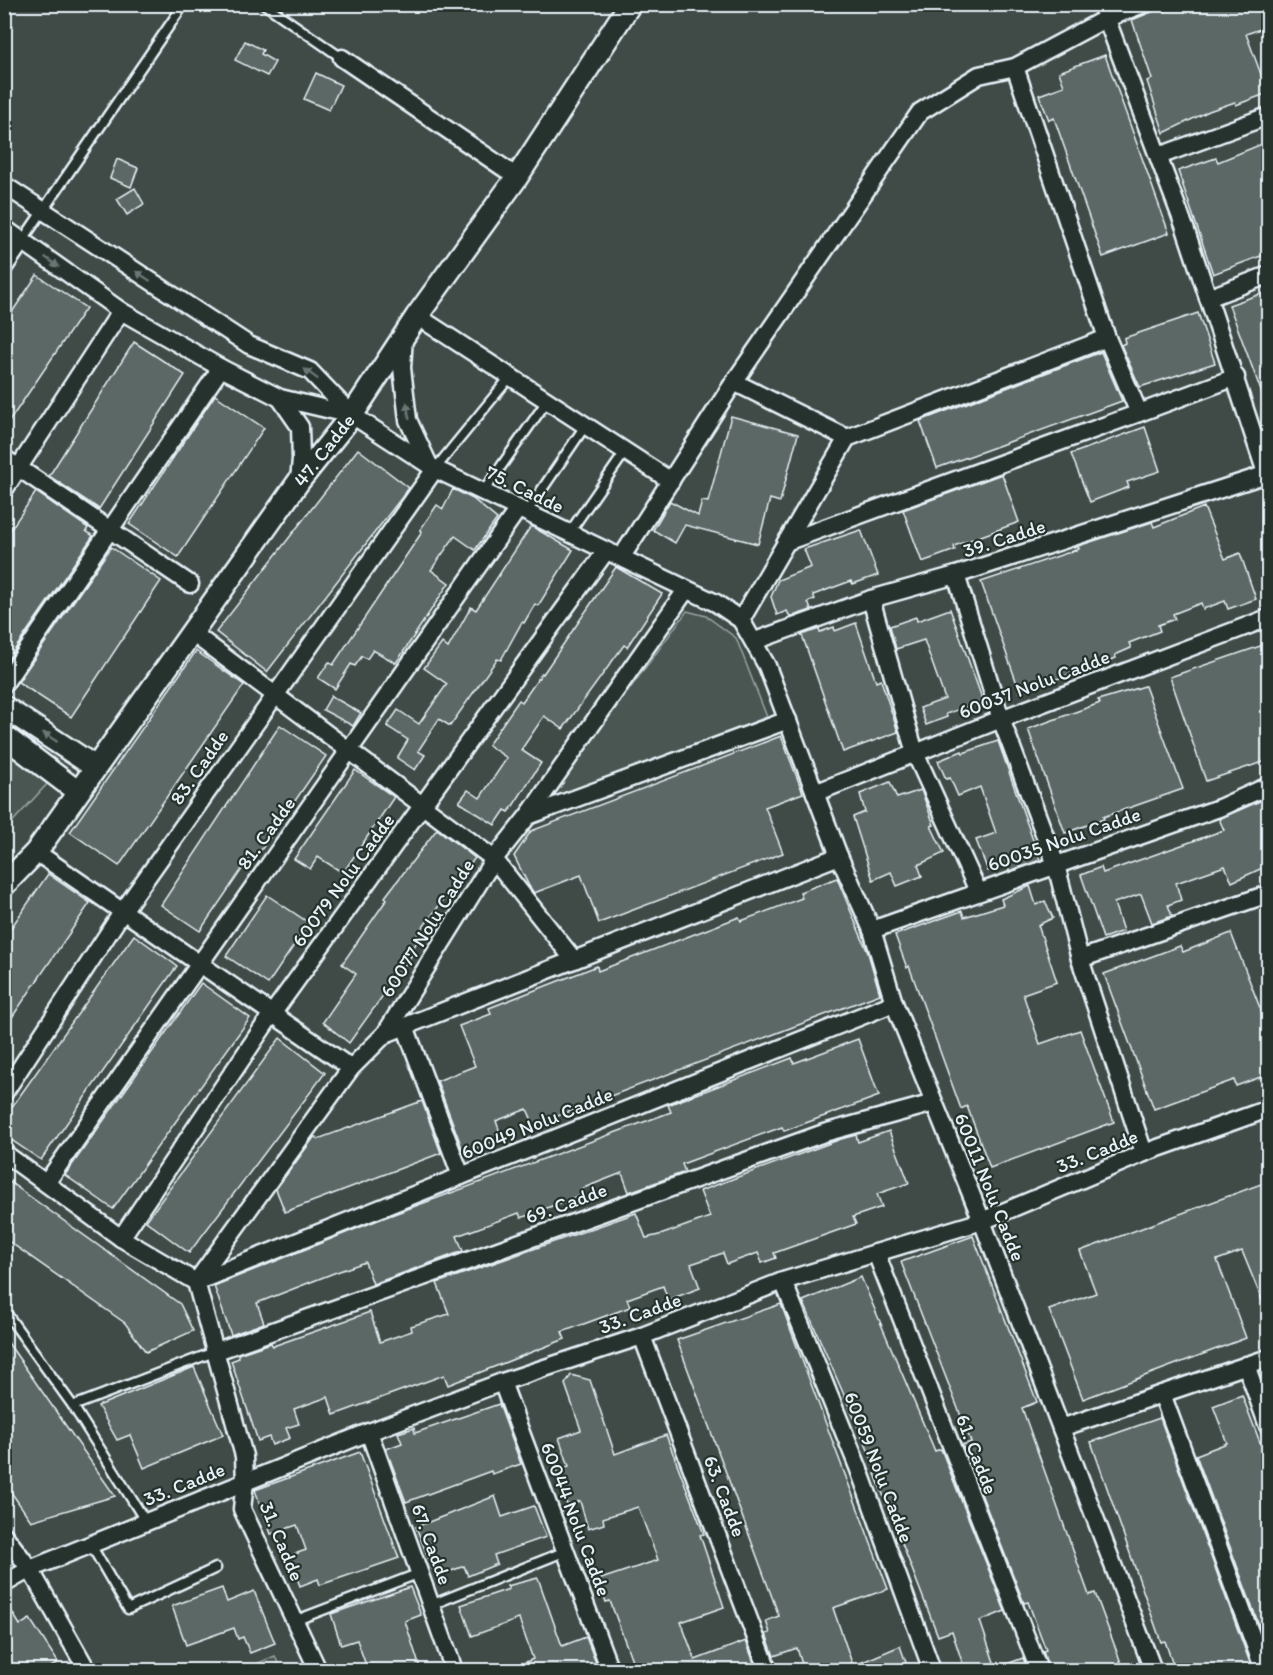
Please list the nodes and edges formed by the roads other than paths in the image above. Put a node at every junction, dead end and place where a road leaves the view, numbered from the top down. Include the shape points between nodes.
1 (184, 4) edge
2 (264, 4) edge
3 (630, 4) edge
4 (1143, 4) edge
5 (1103, 12) edge
6 (342, 58) joint
7 (1015, 66) junction
8 (1269, 116) edge
9 (1159, 156) junction
10 (517, 177) junction
11 (4, 185) edge
12 (42, 209) junction
13 (4, 228) edge
14 (22, 241) junction
15 (4, 267) edge
16 (1269, 275) edge
17 (1208, 298) junction
18 (121, 311) junction
19 (417, 316) junction
20 (404, 336) junction
21 (1107, 338) junction
22 (221, 368) junction
23 (510, 377) junction
24 (1236, 377) junction
25 (734, 382) junction
26 (280, 398) junction
27 (547, 401) junction
28 (1139, 413) junction
29 (352, 415) junction
30 (585, 426) junction
31 (1262, 437) edge
32 (847, 438) junction
33 (625, 452) junction
34 (4, 458) edge
35 (432, 467) junction
36 (19, 468) junction
37 (1268, 476) edge
38 (299, 481) junction
39 (670, 481) junction
40 (4, 490) edge
41 (483, 492) junction
42 (522, 511) junction
43 (110, 530) junction
44 (569, 533) junction
45 (786, 542) junction
46 (613, 555) junction
47 (956, 575) junction
48 (190, 584) dead end
49 (686, 590) junction
50 (871, 598) junction
51 (1269, 618) edge
52 (741, 620) junction
53 (191, 632) junction
54 (755, 640) junction
55 (4, 684) edge
56 (276, 694) junction
57 (4, 707) edge
58 (1001, 719) junction
59 (788, 720) junction
60 (4, 736) edge
61 (351, 751) junction
62 (915, 753) junction
63 (95, 767) junction
64 (1269, 786) edge
65 (78, 792) junction
66 (815, 793) junction
67 (422, 806) junction
68 (528, 816) junction
69 (36, 852) junction
70 (839, 856) junction
71 (494, 859) junction
72 (1056, 865) junction
73 (4, 885) edge
74 (978, 891) junction
75 (1269, 894) edge
76 (123, 911) junction
77 (872, 930) junction
78 (1080, 959) junction
79 (574, 960) junction
80 (198, 963) junction
81 (894, 1003) junction
82 (272, 1014) junction
83 (405, 1026) junction
84 (385, 1034) junction
85 (351, 1068) junction
86 (4, 1093) edge
87 (934, 1103) junction
88 (1269, 1109) edge
89 (4, 1153) edge
90 (1144, 1153) junction
91 (461, 1176) junction
92 (47, 1182) junction
93 (982, 1221) junction
94 (121, 1238) junction
95 (876, 1253) junction
96 (783, 1281) junction
97 (196, 1282) junction
98 (4, 1310) edge
99 (642, 1336) junction
100 (214, 1352) junction
101 (1269, 1358) edge
102 (1246, 1365) junction
103 (502, 1382) junction
104 (1162, 1394) junction
105 (73, 1406) junction
106 (1269, 1426) edge
107 (1061, 1428) junction
108 (369, 1432) junction
109 (245, 1482) junction
110 (146, 1522) junction
111 (4, 1535) edge
112 (91, 1545) junction
113 (566, 1551) junction
114 (216, 1568) dead end
115 (30, 1569) junction
116 (420, 1574) junction
117 (4, 1584) edge
118 (431, 1605) junction
119 (294, 1621) junction
120 (87, 1671) edge
121 (318, 1671) edge
122 (454, 1671) edge
123 (610, 1671) edge
124 (768, 1671) edge
125 (932, 1671) edge
126 (1040, 1671) edge
127 (1153, 1671) edge
128 (1264, 1671) edge

1 - 12 lane
2 - 6 lane
3 - 10 street, 47. Cadde
4 - 5 street, 60079 Nolu Cadde
5 - 7 street, 60079 Nolu Cadde
5 - 9 street
6 - 10 street
7 - 21 street
7 - 25 street, 60079 Nolu Cadde via 979,75 920,112
8 - 9 street
9 - 17 street
10 - 19 street, 47. Cadde
11 - 12 street
12 - 14 lane
29 -> 12 street via 310,371 249,345
13 - 14 street
14 - 15 street
14 -> 18 street
16 - 17 street
17 - 24 street
18 - 22 street
18 - 36 street
19 - 20 street, 47. Cadde
19 - 23 street
20 - 29 street, 47. Cadde
35 -> 20 street via 408,420 402,368
21 - 28 street
21 - 32 street
22 - 26 street
22 - 43 street
23 - 27 street
23 - 35 lane
24 - 28 street
24 - 31 street
25 - 32 street
25 - 39 street, 60079 Nolu Cadde
26 - 29 street
26 - 38 street via 300,427
27 - 30 street
27 - 41 lane
28 - 45 street
29 - 35 street, 75. Cadde
29 - 38 street, 47. Cadde
30 - 33 street
30 - 42 lane
31 - 37 street
32 - 45 street
33 - 39 street
33 - 44 lane
34 - 36 street
35 - 41 street, 75. Cadde
35 - 56 street, 83. Cadde
36 - 40 street
36 - 43 street
37 - 47 street, 39. Cadde
38 - 53 street, 47. Cadde
39 - 46 street, 60079 Nolu Cadde
41 - 42 street, 75. Cadde
42 - 44 street, 75. Cadde
42 - 61 street, 81. Cadde
43 - 48 street
43 - 55 street
44 - 46 street, 75. Cadde
45 - 52 street
46 - 49 street, 75. Cadde
46 - 67 street, 60079 Nolu Cadde
47 - 50 street, 39. Cadde
47 - 58 street
49 - 52 street, 75. Cadde
49 - 68 street, 60077 Nolu Cadde
50 - 54 street, 39. Cadde
50 - 62 street
51 - 58 street, 60037 Nolu Cadde
52 - 54 street, 60011 Nolu Cadde
53 - 56 street
53 - 63 street, 47. Cadde
54 - 59 street, 60011 Nolu Cadde
56 - 61 street
56 - 76 street, 83. Cadde
63 -> 57 street
58 - 62 street, 60037 Nolu Cadde
58 - 72 street
59 - 66 street, 60011 Nolu Cadde
59 - 68 street
60 - 65 street
61 - 67 street
61 - 80 street, 81. Cadde
62 - 66 street, 60037 Nolu Cadde
62 - 74 street
63 - 65 street, 47. Cadde
64 - 72 street, 60035 Nolu Cadde via 1219,808
65 - 69 street, 47. Cadde
66 - 70 street, 60011 Nolu Cadde
67 - 71 street
67 - 82 street, 60079 Nolu Cadde
68 - 71 street, 60077 Nolu Cadde
69 - 73 street, 47. Cadde
69 - 76 street
70 - 77 street, 60011 Nolu Cadde
70 - 79 street
71 - 79 street
71 - 84 street, 60077 Nolu Cadde
72 - 74 street, 60035 Nolu Cadde
72 - 78 street
74 - 77 street, 60035 Nolu Cadde
75 - 78 street
76 - 80 street
76 - 86 street, 83. Cadde
77 - 81 street, 60011 Nolu Cadde
78 - 90 street
79 - 83 street
80 - 82 street
80 - 92 street, 81. Cadde
81 - 87 street, 60011 Nolu Cadde
81 - 91 street, 60049 Nolu Cadde
82 - 85 street
82 - 94 street, 60079 Nolu Cadde
83 - 84 street
83 - 91 street
84 - 85 street, 60077 Nolu Cadde
85 - 97 street, 60077 Nolu Cadde
87 - 93 street, 60011 Nolu Cadde
87 - 100 street, 69. Cadde via 824,1133
88 - 90 street, 33. Cadde
89 - 92 street
90 - 93 street, 33. Cadde
91 - 97 street, 60049 Nolu Cadde
92 - 94 street
93 - 95 street, 33. Cadde
93 - 107 street, 60011 Nolu Cadde
94 - 97 street
95 - 96 street, 33. Cadde
95 - 126 street, 61. Cadde
96 - 99 street, 33. Cadde
96 - 125 street, 60059 Nolu Cadde via 858,1467
97 - 100 street, 31. Cadde
98 - 105 lane
99 - 103 street, 33. Cadde
99 - 124 street, 63. Cadde
100 - 105 lane
100 - 109 street, 31. Cadde via 244,1456
101 - 102 street
102 - 104 street
102 - 106 street
103 - 108 street, 33. Cadde
103 - 113 street, 60044 Nolu Cadde
104 - 107 street
104 - 128 street
105 - 110 lane
107 - 127 street, 60011 Nolu Cadde
108 - 109 street, 33. Cadde
108 - 116 street, 67. Cadde
109 - 110 street, 33. Cadde
109 - 119 street, 31. Cadde via 242,1509
110 - 112 street, 33. Cadde
111 - 115 street
112 - 114 lane via 128,1609
112 - 115 street, 33. Cadde
113 - 118 lane
113 - 123 street, 60044 Nolu Cadde
115 - 117 street, 33. Cadde
115 - 120 street
116 - 118 street, 67. Cadde
116 - 119 lane
118 - 122 street, 67. Cadde
119 - 121 street, 31. Cadde

